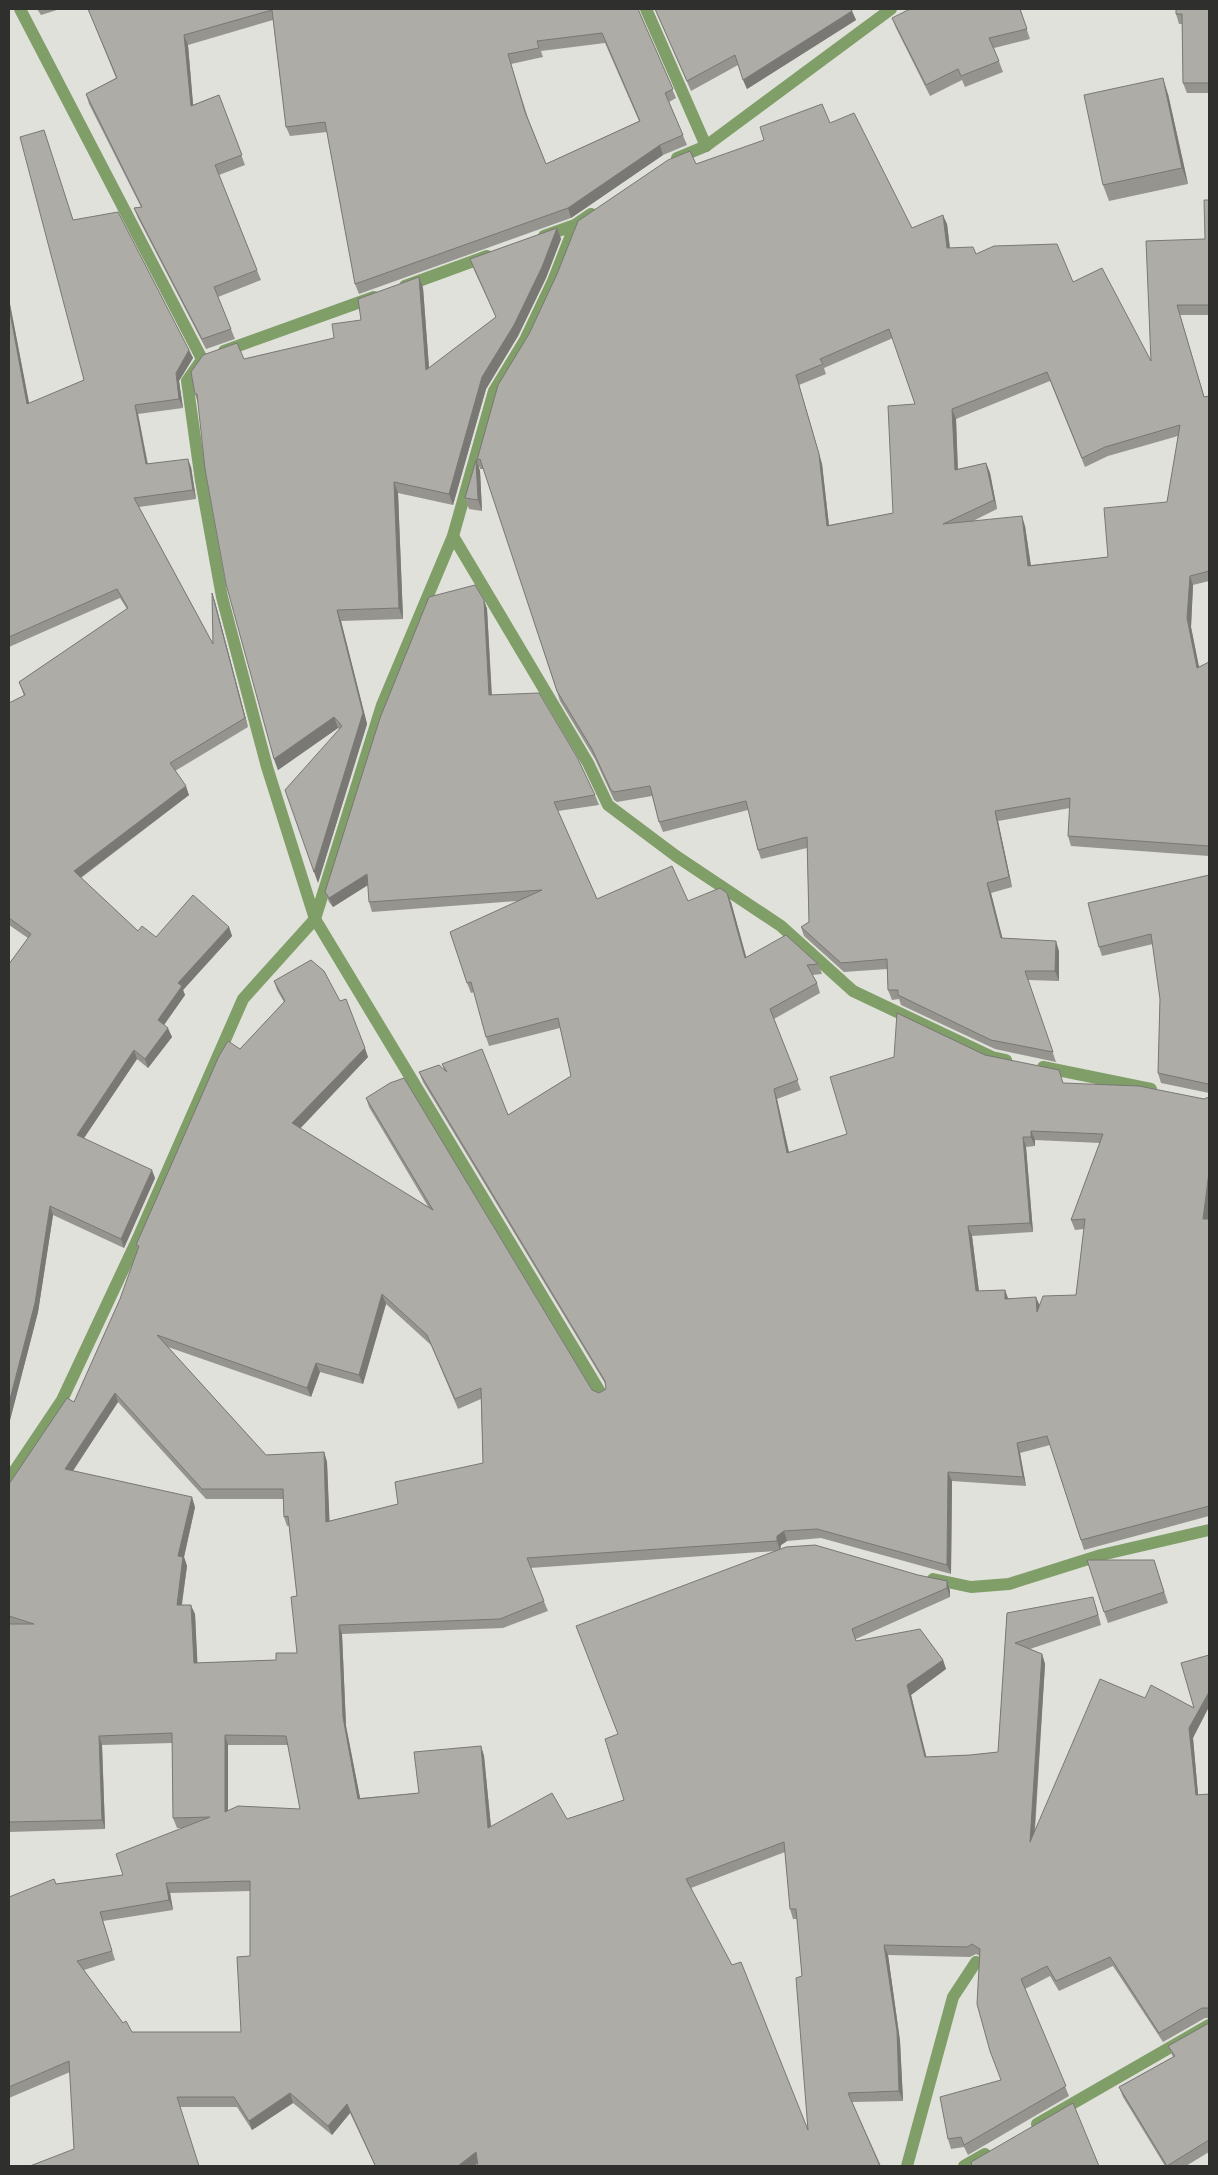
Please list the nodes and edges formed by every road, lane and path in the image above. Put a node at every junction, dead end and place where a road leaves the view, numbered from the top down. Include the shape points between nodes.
1 (20, 9) edge
2 (646, 9) edge
3 (891, 9) edge
4 (706, 146) junction
5 (668, 162) edge
6 (598, 209) edge
7 (575, 225) junction
8 (529, 241) edge
9 (501, 251) edge
10 (202, 359) junction
11 (453, 536) junction
12 (315, 919) junction
13 (1161, 1091) edge
14 (602, 1395) edge
15 (9, 1479) edge
16 (1209, 1530) edge
17 (924, 1577) edge
18 (976, 1962) edge
19 (1209, 2025) edge
20 (1023, 2132) edge
21 (998, 2147) edge
22 (907, 2166) edge
23 (964, 2166) edge

1 - 10 street
2 - 4 street
3 - 4 street
4 - 5 street
6 - 7 street
7 - 8 street
7 - 11 street via 525,340 494,390
9 - 10 street
10 - 12 street via 187,381 222,597 266,767
11 - 12 street via 382,705
11 - 13 street via 588,763 608,805 676,856 781,926 853,991 992,1057
12 - 14 street
12 - 15 street via 243,999 139,1236 62,1400
16 - 17 street via 1101,1555 1009,1584 971,1587
18 - 22 street via 953,1997
19 - 20 street
21 - 23 street

